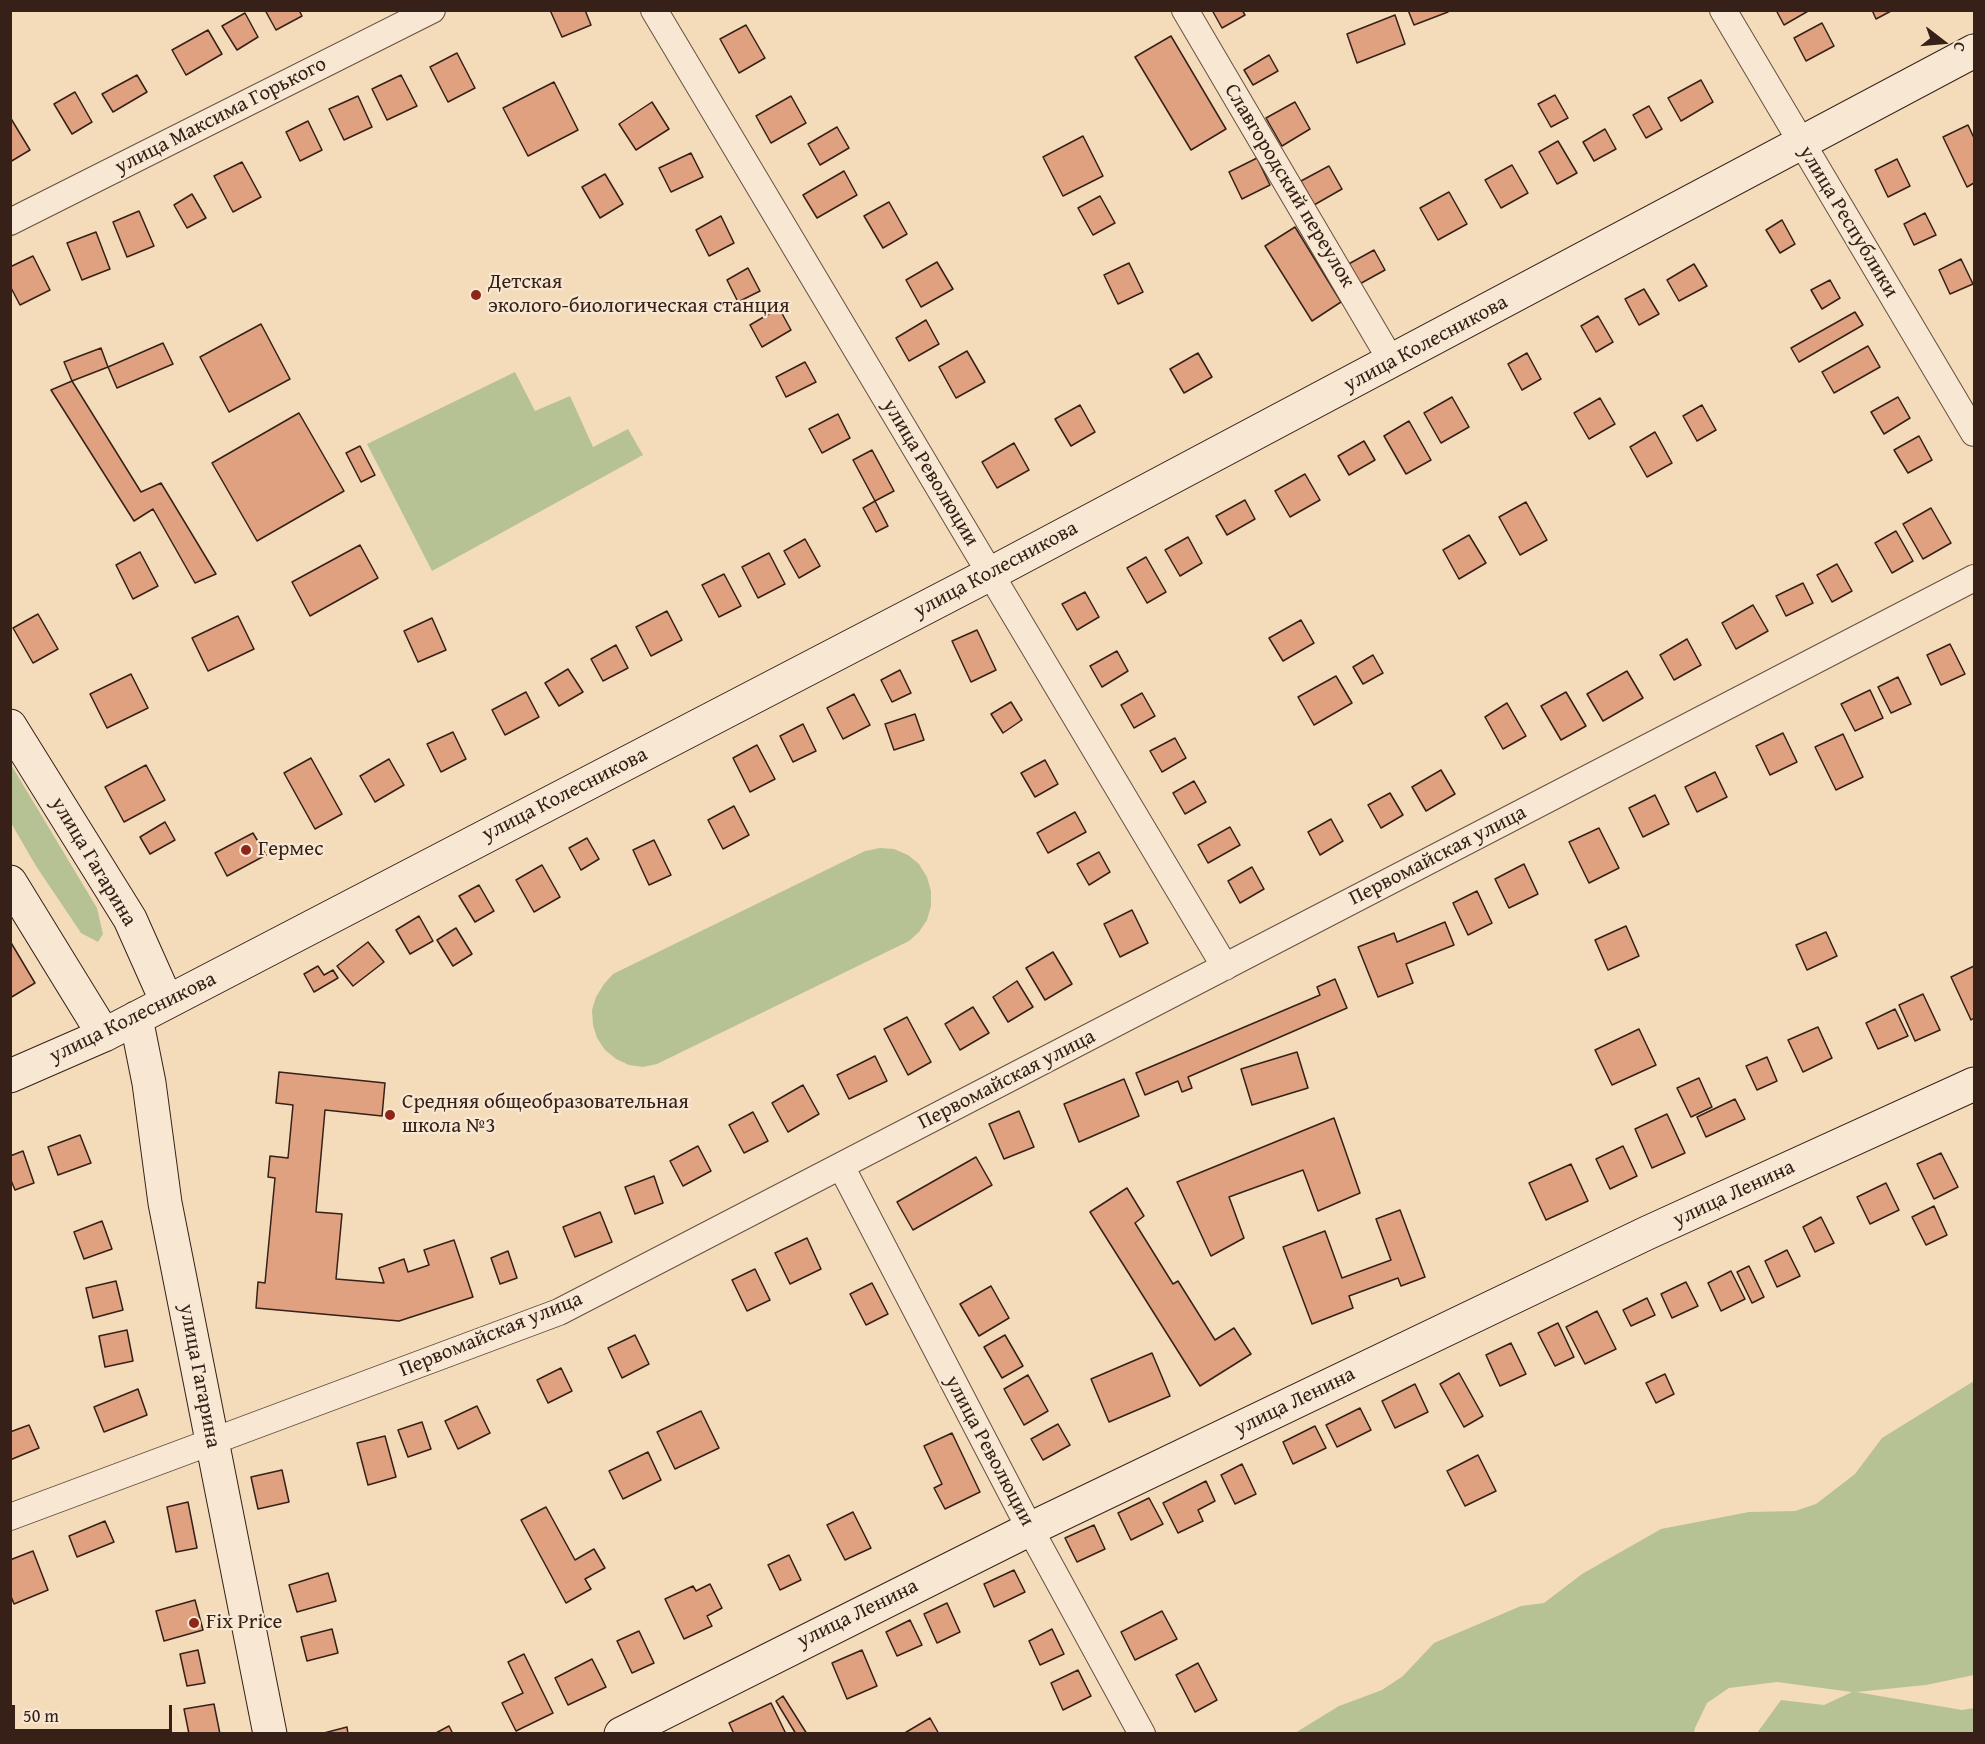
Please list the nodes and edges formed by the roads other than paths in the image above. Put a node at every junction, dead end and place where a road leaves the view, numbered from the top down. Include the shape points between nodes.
1 (432, 10) edge
2 (654, 10) edge
3 (1185, 10) edge
4 (1723, 10) edge
5 (1974, 51) edge
6 (1802, 145) junction
7 (10, 222) edge
8 (1392, 362) junction
9 (1974, 433) edge
10 (990, 574) junction
11 (1974, 578) edge
12 (10, 726) edge
13 (10, 882) edge
14 (1225, 967) junction
15 (167, 1002) junction
16 (136, 1018) junction
17 (104, 1035) junction
18 (10, 1076) edge
19 (1974, 1084) edge
20 (841, 1166) junction
21 (212, 1442) junction
22 (10, 1517) edge
23 (1030, 1529) junction
24 (270, 1734) edge
25 (621, 1734) edge
26 (1142, 1734) edge

1 - 7 street, улица Максима Горького
2 - 10 street, улица Революции
3 - 8 street, Славгородский переулок
4 - 6 street, улица Республики
5 - 6 street, улица Колесникова
6 - 8 street, улица Колесникова
6 - 9 street, улица Республики
8 - 10 street, улица Колесникова
10 - 14 street, улица Революции
10 - 15 street, улица Колесникова
11 - 14 street, Первомайская улица
12 - 15 street, улица Гагарина via 130,919
13 - 17 street
14 - 20 street, Первомайская улица
15 - 16 street, улица Колесникова
16 - 17 street, улица Колесникова
16 - 21 street, улица Гагарина via 165,1203
17 - 18 street, улица Колесникова
19 - 23 street, улица Ленина via 1647,1233
20 - 21 street, Первомайская улица via 559,1312
20 - 23 street, улица Революции
21 - 22 street, Первомайская улица
21 - 24 street, улица Гагарина
23 - 25 street, улица Ленина
23 - 26 street, улица Революции

